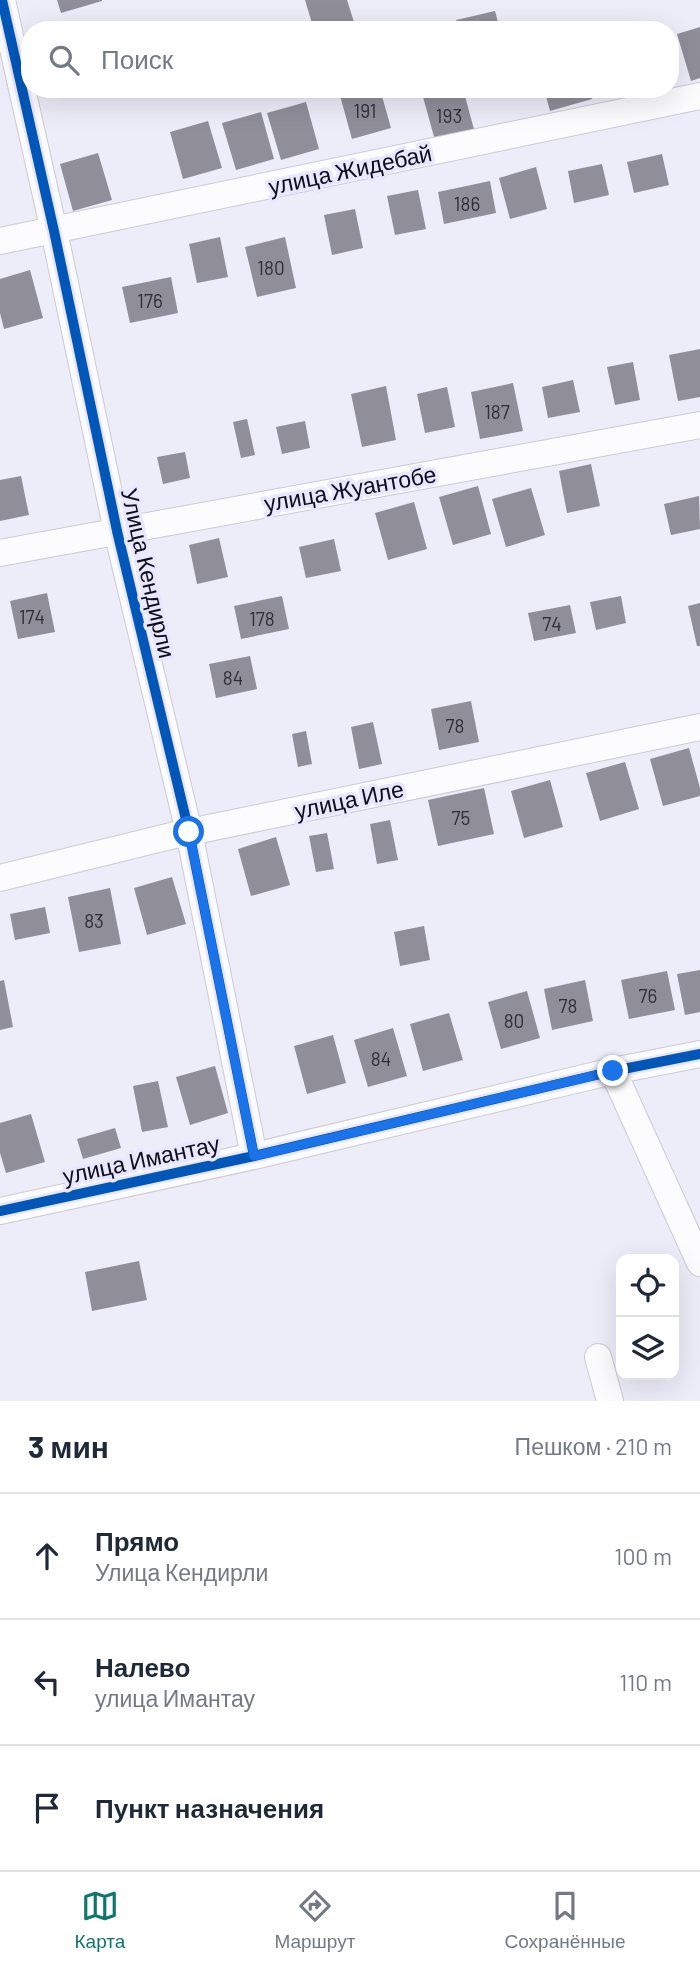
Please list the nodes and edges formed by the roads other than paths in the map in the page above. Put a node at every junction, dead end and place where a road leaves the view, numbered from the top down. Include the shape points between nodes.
1 (2, 0) edge
2 (21, 84) edge
3 (700, 96) edge
4 (24, 98) edge
5 (54, 231) junction
6 (0, 241) edge
7 (700, 425) edge
8 (117, 531) junction
9 (0, 553) edge
10 (700, 727) edge
11 (189, 832) junction
12 (0, 877) edge
13 (700, 1054) edge
14 (613, 1071) junction
15 (254, 1156) junction
16 (0, 1211) edge
17 (700, 1263) edge
18 (598, 1357) dead end
19 (610, 1401) edge

1 - 2 street, Улица Кендирли
3 - 5 street, улица Жидебай
4 - 5 street, Улица Кендирли
5 - 6 street, улица Жидебай
5 - 8 street, Улица Кендирли
7 - 8 street, улица Жуантобе
8 - 9 street, улица Жуантобе
8 - 11 street, Улица Кендирли
10 - 11 street, улица Иле
11 - 12 street, улица Иле
11 - 15 street, Улица Кендирли
13 - 14 street, улица Имантау
14 - 15 street, улица Имантау
14 - 17 street
15 - 16 street, улица Имантау
18 - 19 street

